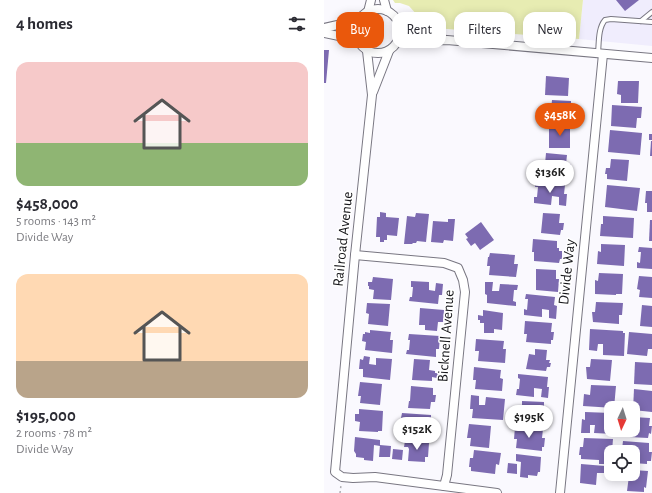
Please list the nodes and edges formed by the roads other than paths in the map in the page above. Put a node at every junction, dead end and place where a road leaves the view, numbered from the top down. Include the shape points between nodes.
1 (371, 0) edge
2 (384, 0) edge
3 (387, 11) junction
4 (368, 12) joint
5 (652, 12) edge
6 (392, 14) edge
7 (641, 21) junction
8 (652, 22) edge
9 (336, 25) edge
10 (324, 28) edge
11 (324, 33) edge
12 (336, 35) edge
13 (447, 40) edge
14 (364, 48) edge
15 (393, 48) edge
16 (367, 51) junction
17 (389, 51) junction
18 (601, 53) junction
19 (652, 58) edge
20 (372, 95) junction
21 (355, 255) junction
22 (444, 486) junction
23 (497, 493) edge
24 (560, 493) edge

1 - 4 street
2 - 3 street
3 - 4 street
3 - 6 street
5 - 7 lane
7 - 8 lane
7 - 18 lane via 605,20 601,30
9 - 10 street
11 - 12 street
13 - 18 street
14 - 16 street
15 - 17 street
16 - 17 street
16 - 20 street, Railroad Avenue
17 - 20 street, Railroad Avenue
18 - 19 street
18 - 24 street, Divide Way
20 - 21 street, Railroad Avenue
21 - 22 street, Bicknell Avenue via 444,263 458,268 463,280 464,300
21 - 22 street, Railroad Avenue via 335,472 342,477 375,477
22 - 23 street

